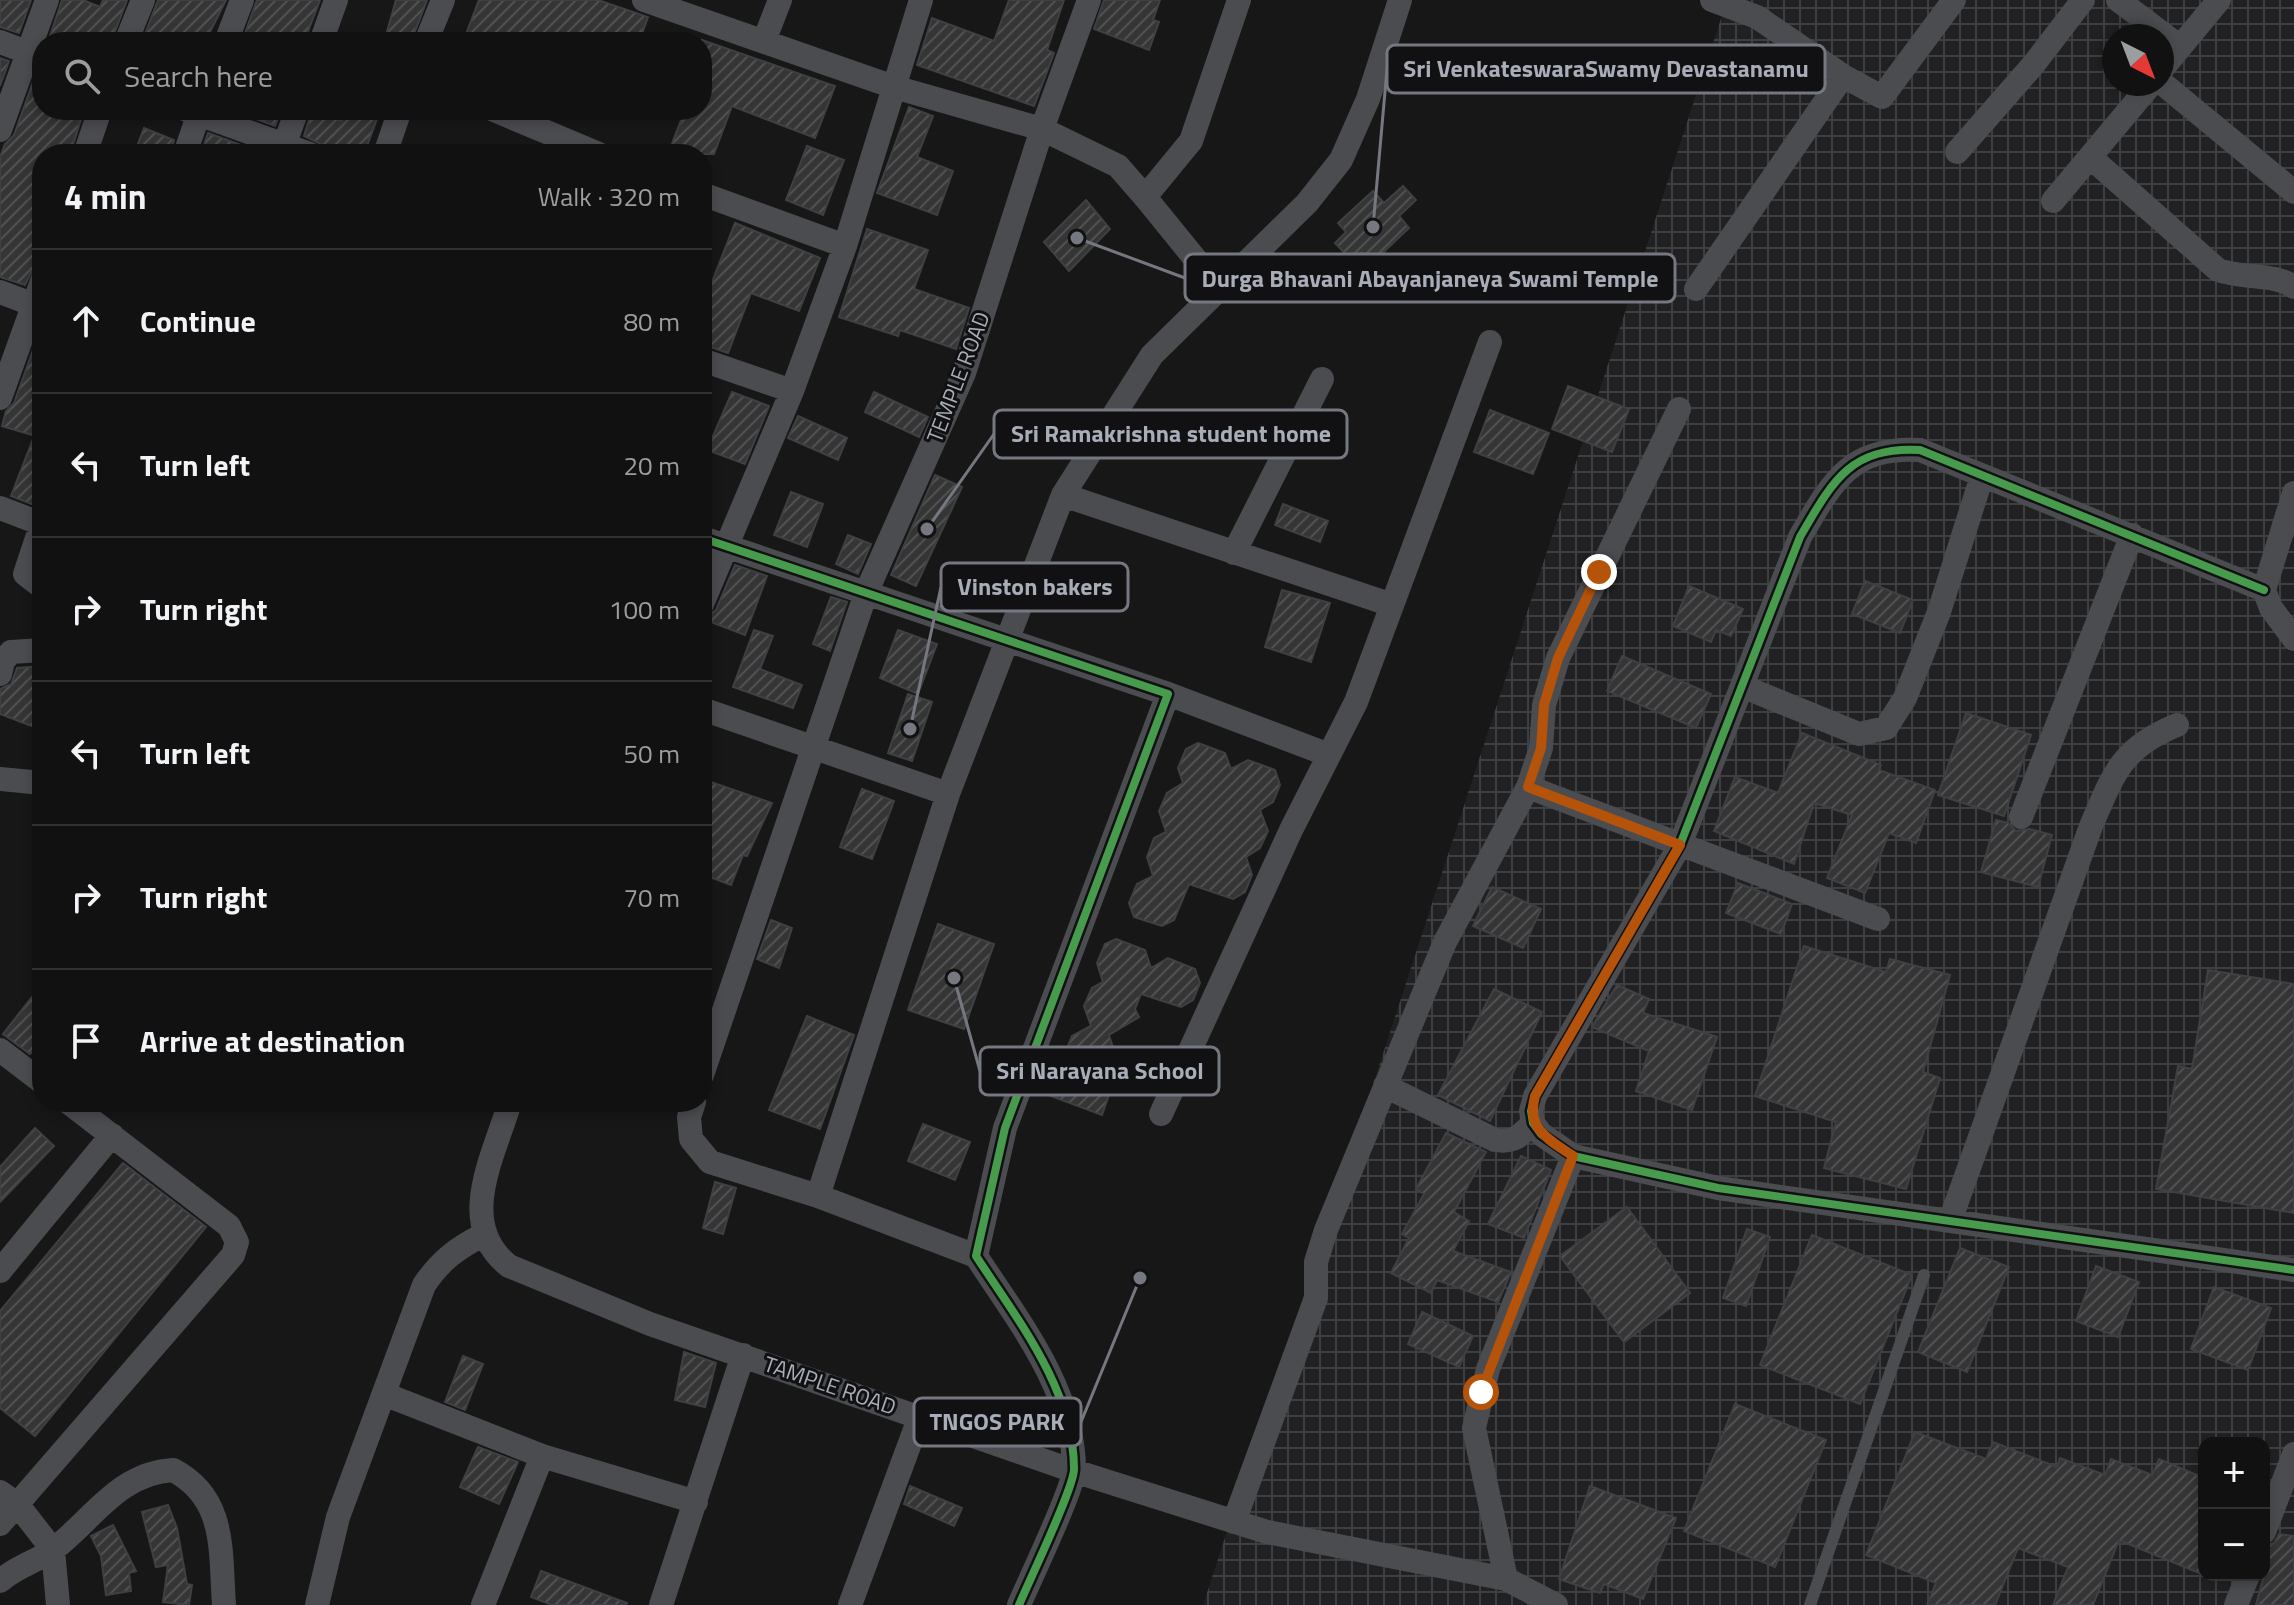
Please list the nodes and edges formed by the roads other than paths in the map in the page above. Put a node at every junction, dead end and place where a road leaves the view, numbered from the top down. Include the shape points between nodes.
1 (47, 0) edge
2 (143, 0) edge
3 (242, 0) edge
4 (336, 0) edge
5 (443, 0) edge
6 (644, 0) edge
7 (780, 0) edge
8 (921, 0) edge
9 (1089, 0) edge
10 (1239, 0) edge
11 (1400, 0) edge
12 (1712, 0) edge
13 (2083, 0) edge
14 (2118, 0) edge
15 (2219, 0) edge
16 (1941, 4) edge
17 (39, 32) edge
18 (130, 32) edge
19 (230, 32) edge
20 (325, 32) edge
21 (430, 32) edge
22 (764, 41) junction
23 (0, 42) edge
24 (2179, 46) junction
25 (2174, 53) edge
26 (32, 54) edge
27 (32, 59) edge
28 (1843, 76) junction
29 (894, 87) junction
30 (2174, 93) edge
31 (2141, 96) edge
32 (97, 120) edge
33 (193, 120) edge
34 (216, 120) edge
35 (293, 120) edge
36 (397, 120) edge
37 (518, 120) edge
38 (1042, 129) junction
39 (0, 130) edge
40 (88, 144) edge
41 (187, 144) edge
42 (271, 144) edge
43 (285, 144) edge
44 (388, 144) edge
45 (575, 144) edge
46 (1957, 152) dead end
47 (2090, 157) junction
48 (2294, 192) edge
49 (1145, 197) junction
50 (712, 198) edge
51 (2053, 201) dead end
52 (845, 246) junction
53 (1218, 287) junction
54 (2294, 287) edge
55 (1696, 289) dead end
56 (0, 292) edge
57 (32, 304) edge
58 (32, 321) edge
59 (1490, 342) dead end
60 (712, 363) edge
61 (1322, 379) dead end
62 (792, 391) junction
63 (0, 398) edge
64 (1679, 409) dead end
65 (1982, 476) junction
66 (2294, 493) edge
67 (1063, 495) junction
68 (0, 508) edge
69 (32, 519) edge
70 (2132, 535) junction
71 (712, 542) edge
72 (726, 547) junction
73 (32, 553) edge
74 (1234, 553) junction
75 (32, 579) edge
76 (712, 580) edge
77 (2264, 590) junction
78 (866, 593) junction
79 (1392, 605) junction
80 (1005, 638) junction
81 (2294, 639) edge
82 (32, 651) edge
83 (0, 674) edge
84 (1744, 687) junction
85 (1168, 694) junction
86 (712, 712) edge
87 (2177, 725) dead end
88 (814, 748) junction
89 (1329, 755) junction
90 (0, 779) edge
91 (32, 782) edge
92 (1528, 787) junction
93 (948, 794) junction
94 (2021, 817) dead end
95 (1680, 845) junction
96 (1878, 919) dead end
97 (712, 1046) edge
98 (0, 1050) edge
99 (32, 1074) edge
100 (1385, 1086) junction
101 (81, 1112) edge
102 (507, 1112) edge
103 (691, 1112) edge
104 (1161, 1114) dead end
105 (1533, 1123) junction
106 (112, 1135) junction
107 (1573, 1156) junction
108 (818, 1196) junction
109 (1950, 1221) junction
110 (483, 1235) junction
111 (976, 1256) junction
112 (2294, 1270) edge
113 (0, 1271) edge
114 (1924, 1275) dead end
115 (743, 1355) junction
116 (384, 1394) junction
117 (920, 1416) junction
118 (2294, 1454) edge
119 (542, 1456) junction
120 (1074, 1471) junction
121 (8, 1498) edge
122 (696, 1502) junction
123 (2270, 1516) edge
124 (1234, 1522) junction
125 (0, 1524) edge
126 (53, 1550) junction
127 (1506, 1579) junction
128 (0, 1581) edge
129 (2246, 1581) edge
130 (58, 1605) edge
131 (224, 1605) edge
132 (317, 1605) edge
133 (483, 1605) edge
134 (661, 1605) edge
135 (850, 1605) edge
136 (1019, 1605) edge
137 (1556, 1605) edge
138 (1810, 1605) edge
139 (2236, 1605) edge

1 - 17 street
2 - 18 street
3 - 19 street
4 - 20 street
5 - 21 street
6 - 22 street
7 - 22 street
8 - 29 street
9 - 38 street, TEMPLE ROAD
10 - 49 street via 1191,141
11 - 53 street via 1368,99 1341,160 1307,203
12 - 28 street via 1757,17
13 - 46 street
14 - 24 street
15 - 24 street
16 - 28 street via 1882,97
22 - 29 street
23 - 26 street
24 - 25 street
27 - 39 street
28 - 55 street
29 - 38 street
29 - 52 street
30 - 48 street
31 - 47 street
32 - 40 street
33 - 41 street
34 - 42 street
35 - 43 street
36 - 44 street
37 - 45 street
38 - 49 street via 1118,166
38 - 78 street, TEMPLE ROAD via 964,373
47 - 51 street
47 - 54 street via 2218,270 2238,278 2280,278
49 - 53 street
50 - 52 street
52 - 62 street
53 - 67 street via 1152,355
56 - 57 street
58 - 63 street
59 - 79 street
60 - 62 street
61 - 74 street
62 - 72 street
64 - 92 street via 1558,658
65 - 70 street
65 - 84 street via 1920,450 1891,448 1856,461 1828,489 1800,537
65 - 84 street via 1939,612 1905,698 1886,728 1859,734
66 - 77 street
67 - 74 street
67 - 80 street
68 - 69 street
70 - 77 street
70 - 94 street
71 - 72 street
72 - 76 street
72 - 78 street
73 - 75 street via 25,574
74 - 79 street
77 - 81 street
78 - 80 street
78 - 88 street, TEMPLE ROAD
79 - 89 street via 1356,702
80 - 85 street
80 - 93 street
82 - 83 street via 11,652
84 - 95 street
85 - 89 street
85 - 111 street via 1005,1128
86 - 88 street
87 - 109 street via 2149,736 2118,764
88 - 93 street
88 - 97 street, TEMPLE ROAD
89 - 104 street
90 - 91 street
92 - 95 street
92 - 100 street via 1445,942
93 - 108 street
95 - 96 street
95 - 105 street via 1535,1096
98 - 99 street
100 - 105 street via 1495,1140 1517,1139
100 - 124 street via 1326,1230 1316,1262 1316,1298
101 - 106 street
102 - 110 street via 482,1195
103 - 108 street via 691,1139 710,1162
105 - 107 street
106 - 113 street
106 - 121 street via 229,1226 237,1242 233,1255
107 - 109 street via 1718,1188
107 - 127 street via 1488,1369 1474,1428
108 - 111 street
109 - 112 street
110 - 115 street, TAMPLE ROAD via 492,1253 509,1266 650,1324
110 - 116 street via 456,1249 424,1285
111 - 120 street via 1033,1343 1063,1406
114 - 138 lane
115 - 117 street, TAMPLE ROAD
115 - 122 street
116 - 119 street
116 - 132 street via 338,1517
117 - 120 street, TAMPLE ROAD
117 - 135 street
118 - 123 street
119 - 122 street
119 - 133 street
120 - 124 street, TAMPLE ROAD
120 - 136 street
121 - 125 street
121 - 126 street
122 - 134 street
124 - 127 street, TAMPLE ROAD
126 - 128 street
126 - 130 street
126 - 131 street via 99,1505 138,1477 173,1470 203,1492 216,1516
127 - 137 street, TAMPLE ROAD
129 - 139 street

